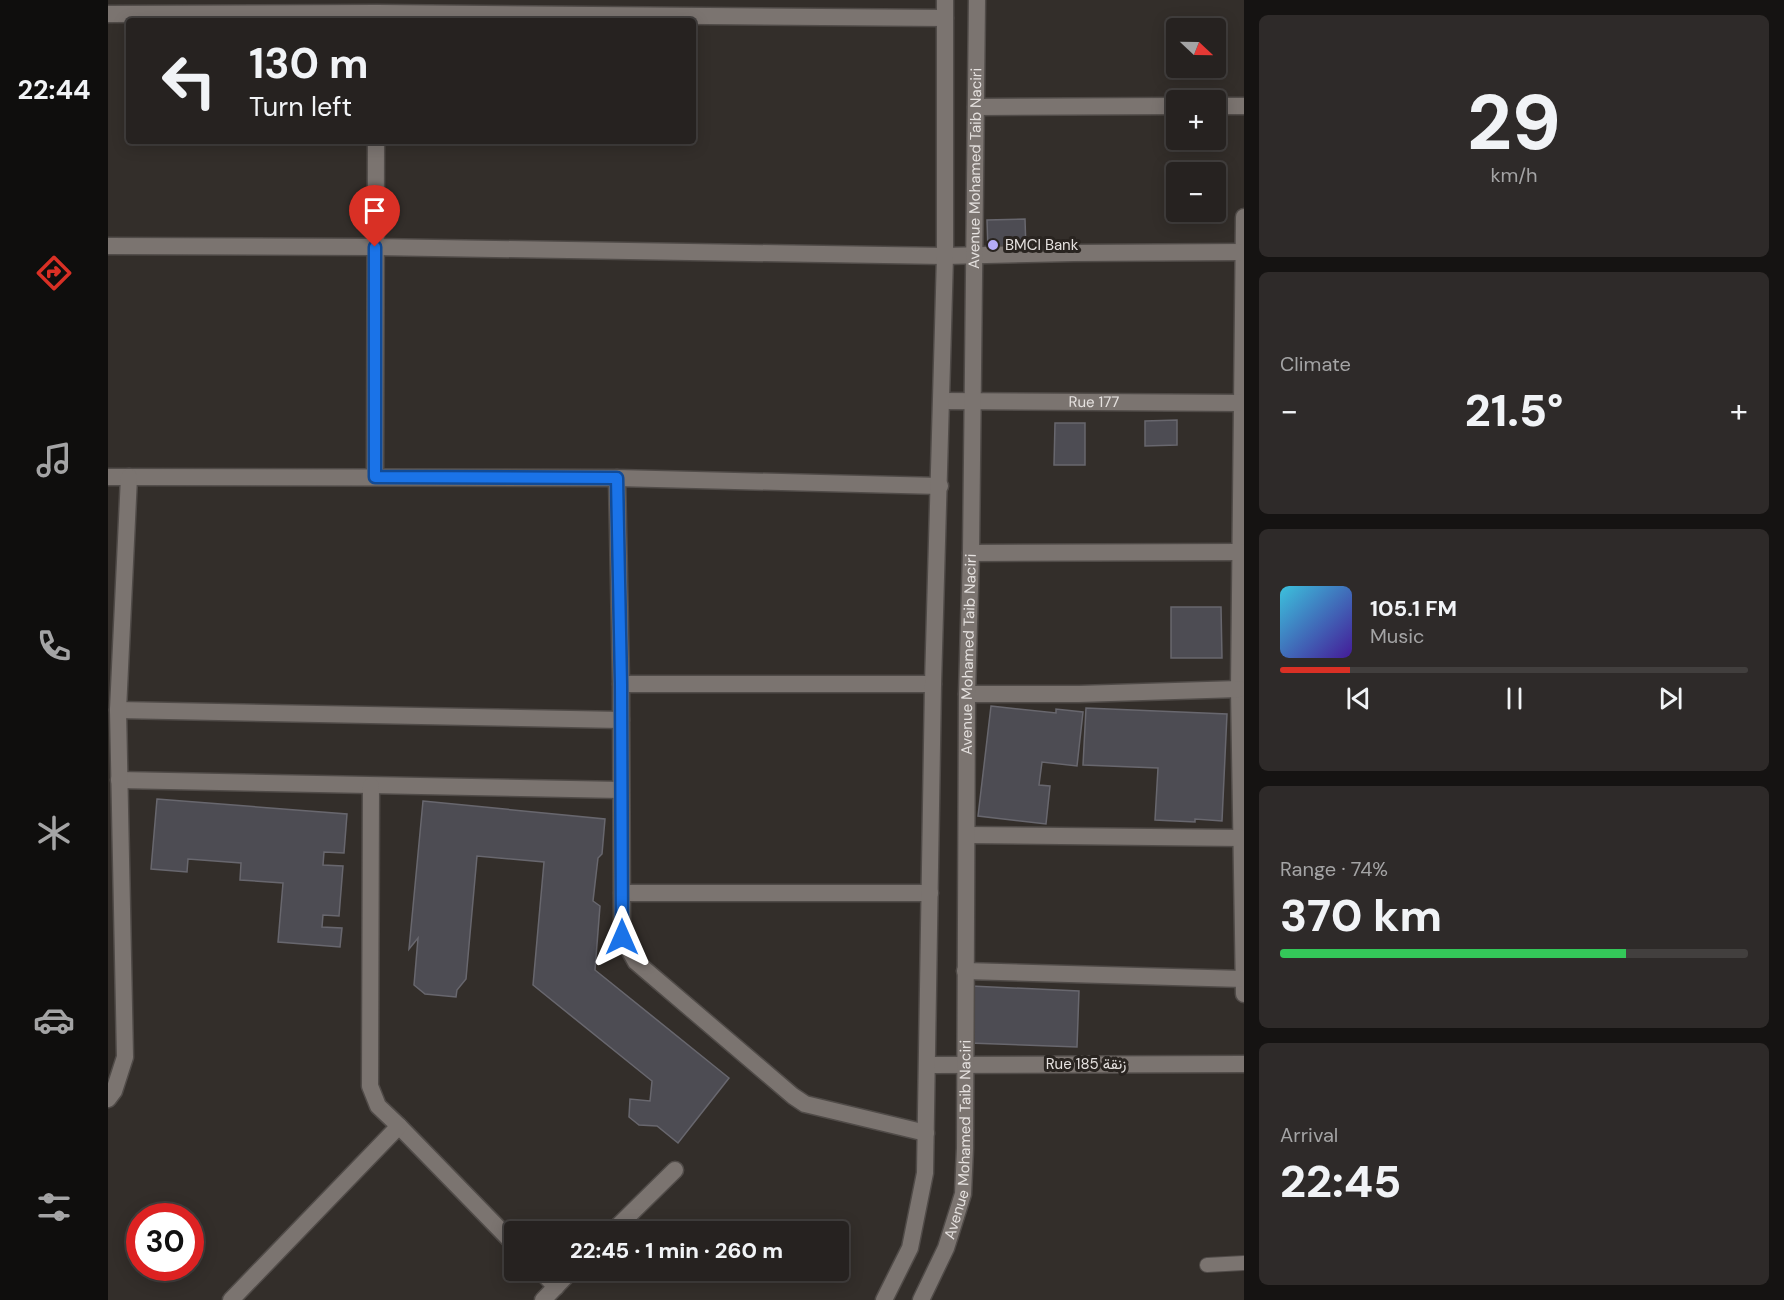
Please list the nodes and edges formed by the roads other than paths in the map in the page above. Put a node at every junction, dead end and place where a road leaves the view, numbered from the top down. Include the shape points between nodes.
1 (945, 0) edge
2 (977, 0) edge
3 (131, 7) edge
4 (377, 11) edge
5 (108, 14) edge
6 (945, 18) junction
7 (1166, 106) edge
8 (1226, 106) edge
9 (1244, 106) edge
10 (976, 107) junction
11 (376, 144) edge
12 (1244, 217) edge
13 (108, 246) edge
14 (375, 247) junction
15 (1243, 252) edge
16 (945, 256) junction
17 (974, 256) junction
18 (942, 400) junction
19 (973, 402) junction
20 (1243, 403) edge
21 (108, 477) edge
22 (129, 477) junction
23 (375, 477) junction
24 (617, 478) junction
25 (940, 486) junction
26 (1241, 552) junction
27 (971, 553) junction
28 (621, 684) junction
29 (933, 684) junction
30 (1239, 689) junction
31 (967, 694) junction
32 (118, 710) junction
33 (621, 720) junction
34 (119, 780) junction
35 (371, 786) junction
36 (621, 790) junction
37 (967, 835) junction
38 (1242, 838) junction
39 (1244, 882) edge
40 (622, 892) junction
41 (930, 893) junction
42 (965, 971) junction
43 (1243, 979) edge
44 (1244, 991) edge
45 (964, 1064) junction
46 (1244, 1064) edge
47 (928, 1065) junction
48 (108, 1099) edge
49 (399, 1126) junction
50 (926, 1133) junction
51 (675, 1170) dead end
52 (623, 1221) edge
53 (504, 1234) edge
54 (1244, 1263) edge
55 (1207, 1265) dead end
56 (550, 1281) edge
57 (562, 1281) edge
58 (556, 1287) junction
59 (231, 1300) edge
60 (543, 1300) edge
61 (884, 1300) edge
62 (921, 1300) edge

1 - 6 street, Avenue Mohamed Taib Naciri
2 - 10 street, Avenue Mohamed Taib Naciri
3 - 4 street
3 - 5 street
4 - 6 street
6 - 16 street, Avenue Mohamed Taib Naciri
7 - 10 street
8 - 9 street
10 - 17 street, Avenue Mohamed Taib Naciri
11 - 14 street
12 - 15 street
13 - 14 street
14 - 16 street
14 - 23 street
15 - 17 street
15 - 20 street
16 - 17 street
16 - 18 street, Avenue Mohamed Taib Naciri
17 - 19 street, Avenue Mohamed Taib Naciri
18 - 19 street, Rue 177
18 - 25 street, Avenue Mohamed Taib Naciri
19 - 20 street, Rue 177
19 - 27 street, Avenue Mohamed Taib Naciri
20 - 26 street
21 - 22 street
22 - 23 street
22 - 32 street
23 - 24 street
24 - 25 street
24 - 28 street
25 - 29 street, Avenue Mohamed Taib Naciri
26 - 27 street
26 - 30 street
27 - 31 street, Avenue Mohamed Taib Naciri
28 - 29 street
28 - 33 street
29 - 41 street, Avenue Mohamed Taib Naciri
30 - 31 street
30 - 38 street
31 - 37 street, Avenue Mohamed Taib Naciri
32 - 33 street
32 - 34 street
33 - 36 street
34 - 35 street
34 - 48 street via 125,1057
35 - 36 street
35 - 49 street via 370,1086 378,1107
36 - 40 street
37 - 38 street
37 - 42 street, Avenue Mohamed Taib Naciri
38 - 39 street
39 - 43 street
40 - 41 street
40 - 50 street via 622,937 636,962 792,1096 805,1104
41 - 47 street, Avenue Mohamed Taib Naciri
42 - 43 street
42 - 45 street, Avenue Mohamed Taib Naciri
43 - 44 street
45 - 46 street, Rue 185 زنقة
45 - 47 street, Rue 185 زنقة
45 - 62 street, Avenue Mohamed Taib Naciri via 963,1194 946,1248
47 - 50 street, Avenue Mohamed Taib Naciri
49 - 53 street
49 - 59 street
50 - 61 street, Avenue Mohamed Taib Naciri via 926,1173 910,1248
51 - 52 street
54 - 55 lane
56 - 58 street
57 - 58 street
58 - 60 street

